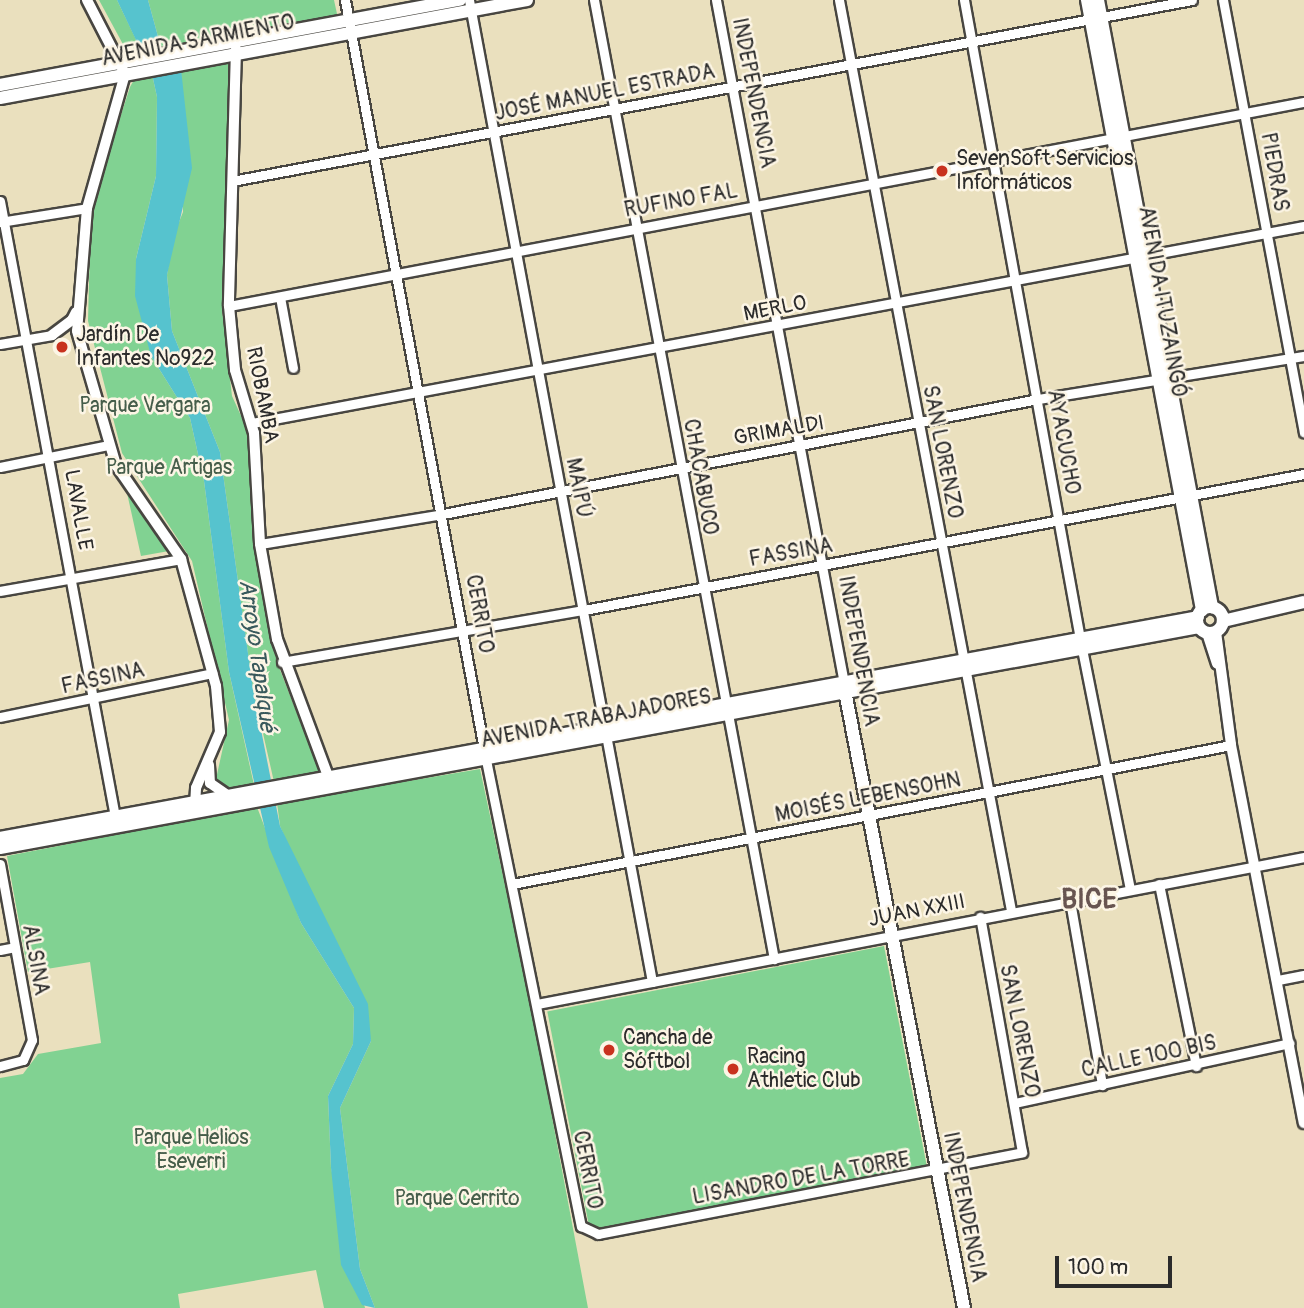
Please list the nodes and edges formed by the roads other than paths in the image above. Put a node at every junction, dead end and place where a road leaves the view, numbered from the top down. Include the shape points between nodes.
1 (87, 0) edge
2 (345, 0) edge
3 (460, 0) edge
4 (527, 0) edge
5 (594, 0) edge
6 (716, 0) edge
7 (839, 0) edge
8 (964, 0) edge
9 (1087, 0) edge
10 (1098, 0) edge
11 (1192, 0) edge
12 (1223, 0) edge
13 (470, 6) edge
14 (1096, 18) junction
15 (349, 27) junction
16 (972, 43) junction
17 (237, 47) junction
18 (218, 51) junction
19 (851, 65) junction
20 (126, 70) junction
21 (0, 85) edge
22 (732, 87) junction
23 (0, 98) edge
24 (1304, 102) edge
25 (614, 108) junction
26 (1246, 113) junction
27 (493, 132) junction
28 (1118, 137) junction
29 (374, 155) junction
30 (993, 161) junction
31 (232, 181) junction
32 (874, 181) junction
33 (0, 201) edge
34 (755, 206) junction
35 (87, 208) junction
36 (2, 222) edge
37 (638, 226) junction
38 (1304, 226) edge
39 (1266, 233) junction
40 (516, 253) junction
41 (1140, 258) junction
42 (398, 276) junction
43 (1015, 282) junction
44 (280, 296) junction
45 (897, 303) junction
46 (229, 306) junction
47 (76, 312) junction
48 (777, 326) junction
49 (52, 335) junction
50 (27, 339) junction
51 (0, 344) edge
52 (81, 347) junction
53 (660, 349) junction
54 (1304, 356) edge
55 (1290, 358) junction
56 (293, 368) dead end
57 (538, 372) junction
58 (1163, 379) junction
59 (420, 394) junction
60 (1038, 399) junction
61 (252, 424) junction
62 (918, 424) junction
63 (1304, 432) edge
64 (108, 444) junction
65 (799, 445) junction
66 (50, 456) junction
67 (681, 466) junction
68 (0, 467) edge
69 (1304, 474) edge
70 (561, 491) junction
71 (1184, 499) junction
72 (443, 514) junction
73 (1059, 520) junction
74 (942, 543) junction
75 (260, 544) junction
76 (181, 559) junction
77 (822, 565) junction
78 (72, 577) junction
79 (702, 587) junction
80 (0, 591) edge
81 (1304, 602) edge
82 (584, 610) junction
83 (1210, 620) junction
84 (465, 632) junction
85 (1081, 644) junction
86 (282, 662) junction
87 (964, 666) junction
88 (212, 673) junction
89 (845, 688) junction
90 (93, 700) junction
91 (726, 709) junction
92 (0, 717) edge
93 (607, 732) junction
94 (1231, 745) junction
95 (485, 754) junction
96 (210, 763) junction
97 (1105, 768) junction
98 (330, 782) junction
99 (989, 792) junction
100 (230, 797) junction
101 (195, 806) junction
102 (870, 816) junction
103 (115, 820) junction
104 (0, 838) edge
105 (751, 839) junction
106 (0, 848) edge
107 (1304, 857) edge
108 (630, 862) junction
109 (0, 864) edge
110 (1254, 868) junction
111 (512, 884) junction
112 (1159, 884) junction
113 (1130, 889) junction
114 (1070, 901) junction
115 (1011, 910) junction
116 (980, 917) junction
117 (891, 933) junction
118 (15, 947) junction
119 (0, 950) edge
120 (774, 959) junction
121 (1304, 975) edge
122 (1278, 980) junction
123 (652, 982) junction
124 (537, 1004) junction
125 (1290, 1043) junction
126 (0, 1066) edge
127 (1195, 1066) junction
128 (1102, 1085) junction
129 (1302, 1101) edge
130 (1015, 1103) junction
131 (1304, 1123) edge
132 (1022, 1153) joint
133 (936, 1172) junction
134 (586, 1231) joint
135 (964, 1308) edge

1 - 20 street
2 - 15 street, CERRITO
3 - 15 main road, AVENIDA SARMIENTO
4 - 13 main road, AVENIDA SARMIENTO
5 - 25 street, CHACABUCO
6 - 22 street, INDEPENDENCIA
7 - 19 street, SAN LORENZO
8 - 16 street, AYACUCHO
9 - 14 main road, AVENIDA ITUZAINGÓ
10 - 14 main road, AVENIDA ITUZAINGÓ
11 - 14 street, JOSÉ MANUEL ESTRADA
12 - 26 street, PIEDRAS
13 - 15 main road, AVENIDA SARMIENTO
13 - 27 street, MAIPÚ
14 - 16 street, JOSÉ MANUEL ESTRADA
14 - 28 main road, AVENIDA ITUZAINGÓ
15 - 17 main road, AVENIDA SARMIENTO
15 - 29 street, CERRITO
16 - 19 street, JOSÉ MANUEL ESTRADA
16 - 30 street, AYACUCHO
17 - 18 main road, AVENIDA SARMIENTO
17 - 31 street, RIOBAMBA
18 - 20 main road, AVENIDA SARMIENTO
18 - 20 main road, AVENIDA SARMIENTO via 134,58
19 - 22 street, JOSÉ MANUEL ESTRADA
19 - 32 street, SAN LORENZO
20 - 21 main road, AVENIDA SARMIENTO
20 - 23 main road, AVENIDA SARMIENTO
20 - 35 street
22 - 25 street, JOSÉ MANUEL ESTRADA
22 - 34 street, INDEPENDENCIA
24 - 26 street, RUFINO FAL
25 - 27 street, JOSÉ MANUEL ESTRADA
25 - 37 street, CHACABUCO
26 - 28 street, RUFINO FAL
26 - 39 street, PIEDRAS
27 - 29 street, JOSÉ MANUEL ESTRADA
27 - 40 street, MAIPÚ
28 - 30 street, RUFINO FAL
28 - 41 main road, AVENIDA ITUZAINGÓ
29 - 31 street, JOSÉ MANUEL ESTRADA
29 - 42 street, CERRITO
30 - 32 street, RUFINO FAL
30 - 43 street, AYACUCHO
31 - 46 street, RIOBAMBA
32 - 34 street, RUFINO FAL
32 - 45 street, SAN LORENZO
33 - 36 street, LAVALLE
34 - 37 street, RUFINO FAL
34 - 48 street, INDEPENDENCIA
35 - 36 street
35 - 47 street
36 - 50 street, LAVALLE
37 - 40 street, RUFINO FAL
37 - 53 street, CHACABUCO
38 - 39 street, MERLO
39 - 41 street, MERLO
39 - 55 street, PIEDRAS
40 - 42 street, RUFINO FAL
40 - 57 street, MAIPÚ
41 - 43 street, MERLO
41 - 58 main road, AVENIDA ITUZAINGÓ
42 - 44 street, RUFINO FAL
42 - 59 street, CERRITO
43 - 45 street, MERLO
43 - 60 street, AYACUCHO
44 - 46 street, RUFINO FAL
44 - 56 street
45 - 48 street, MERLO
45 - 62 street, SAN LORENZO
46 - 61 street, RIOBAMBA via 236,381
47 - 49 street
47 - 52 street
48 - 53 street, MERLO
48 - 65 street, INDEPENDENCIA
49 - 50 street
49 - 52 street via 67,337
50 - 51 street
50 - 66 street, LAVALLE
52 - 64 street
53 - 57 street, MERLO
53 - 67 street, CHACABUCO
54 - 55 street, GRIMALDI
55 - 58 street, GRIMALDI
55 - 63 street, PIEDRAS
57 - 59 street, MERLO
57 - 70 street, MAIPÚ
58 - 60 street, GRIMALDI
58 - 71 main road, AVENIDA ITUZAINGÓ
59 - 61 street, MERLO
59 - 72 street, CERRITO
60 - 62 street, GRIMALDI
60 - 73 street, AYACUCHO
61 - 75 street, RIOBAMBA
62 - 65 street, GRIMALDI
62 - 74 street, SAN LORENZO
64 - 66 street
64 - 76 street via 120,473
65 - 67 street, GRIMALDI
65 - 77 street, INDEPENDENCIA
66 - 68 street
66 - 78 street, LAVALLE
67 - 70 street, GRIMALDI
67 - 79 street, CHACABUCO
69 - 71 street, FASSINA
70 - 72 street, GRIMALDI
70 - 82 street, MAIPÚ
71 - 73 street, FASSINA
71 - 83 main road, AVENIDA ITUZAINGÓ
72 - 75 street, GRIMALDI
72 - 84 street, CERRITO
73 - 74 street, FASSINA
73 - 85 street, AYACUCHO
74 - 77 street, FASSINA
74 - 87 street, SAN LORENZO
75 - 86 street, RIOBAMBA
76 - 78 street
76 - 88 street
77 - 79 street, FASSINA
77 - 89 street, INDEPENDENCIA
78 - 80 street
78 - 90 street, LAVALLE
79 - 82 street, FASSINA
79 - 91 street, CHACABUCO
81 - 83 main road, AVENIDA TRABAJADORES
82 - 84 street, FASSINA
82 - 93 street, MAIPÚ
83 - 85 main road, AVENIDA TRABAJADORES
83 - 94 street, AVENIDA ITUZAINGÓ
84 - 86 street, FASSINA
84 - 95 street, CERRITO
85 - 87 main road, AVENIDA TRABAJADORES
85 - 97 street, AYACUCHO
86 - 98 street, RIOBAMBA
87 - 89 main road, AVENIDA TRABAJADORES
87 - 99 street, SAN LORENZO
88 - 90 street, FASSINA
88 - 96 street via 221,723
89 - 91 main road, AVENIDA TRABAJADORES
89 - 102 main road, INDEPENDENCIA
90 - 92 street, FASSINA
90 - 103 street, LAVALLE
91 - 93 main road, AVENIDA TRABAJADORES
91 - 105 street, CHACABUCO
93 - 95 main road, AVENIDA TRABAJADORES
93 - 108 street, MAIPÚ
94 - 97 street, MOISÉS LEBENSOHN
94 - 110 street, AVENIDA ITUZAINGÓ
95 - 98 main road, AVENIDA TRABAJADORES
95 - 111 street, CERRITO
96 - 100 street via 210,783
96 - 101 street
97 - 99 street, MOISÉS LEBENSOHN
97 - 113 street, AYACUCHO
98 - 100 main road, AVENIDA TRABAJADORES
99 - 102 street, MOISÉS LEBENSOHN
99 - 115 street, SAN LORENZO
100 - 101 main road, AVENIDA TRABAJADORES
101 - 103 main road, AVENIDA TRABAJADORES
102 - 105 street, MOISÉS LEBENSOHN
102 - 117 main road, INDEPENDENCIA
103 - 104 main road, AVENIDA TRABAJADORES
103 - 106 main road, AVENIDA TRABAJADORES
105 - 108 street, MOISÉS LEBENSOHN
105 - 120 street, CHACABUCO
107 - 110 street, JUAN XXIII
108 - 111 street, MOISÉS LEBENSOHN
108 - 123 street, MAIPÚ
109 - 118 street, ALSINA
110 - 112 street, JUAN XXIII
110 - 122 street, AVENIDA ITUZAINGÓ
111 - 124 street, CERRITO
112 - 113 street, JUAN XXIII
112 - 127 street
113 - 114 street, JUAN XXIII
114 - 115 street, JUAN XXIII
114 - 128 street
115 - 116 street, JUAN XXIII
116 - 117 street, JUAN XXIII
116 - 130 street, SAN LORENZO
117 - 120 street, JUAN XXIII
117 - 133 main road, INDEPENDENCIA
118 - 119 street
118 - 126 street, ALSINA via 32,1040 23,1060
120 - 123 street, JUAN XXIII
121 - 122 street
122 - 125 street, AVENIDA ITUZAINGÓ
123 - 124 street, JUAN XXIII
124 - 134 street, CERRITO via 578,1220
125 - 127 street, CALLE 100 BIS
125 - 129 street, AVENIDA ITUZAINGÓ
127 - 128 street, CALLE 100 BIS
128 - 130 street, CALLE 100 BIS
129 - 131 street, AVENIDA ITUZAINGÓ
130 - 132 street, SAN LORENZO
132 - 133 street, LISANDRO DE LA TORRE
133 - 134 street, LISANDRO DE LA TORRE via 598,1234
133 - 135 main road, INDEPENDENCIA

